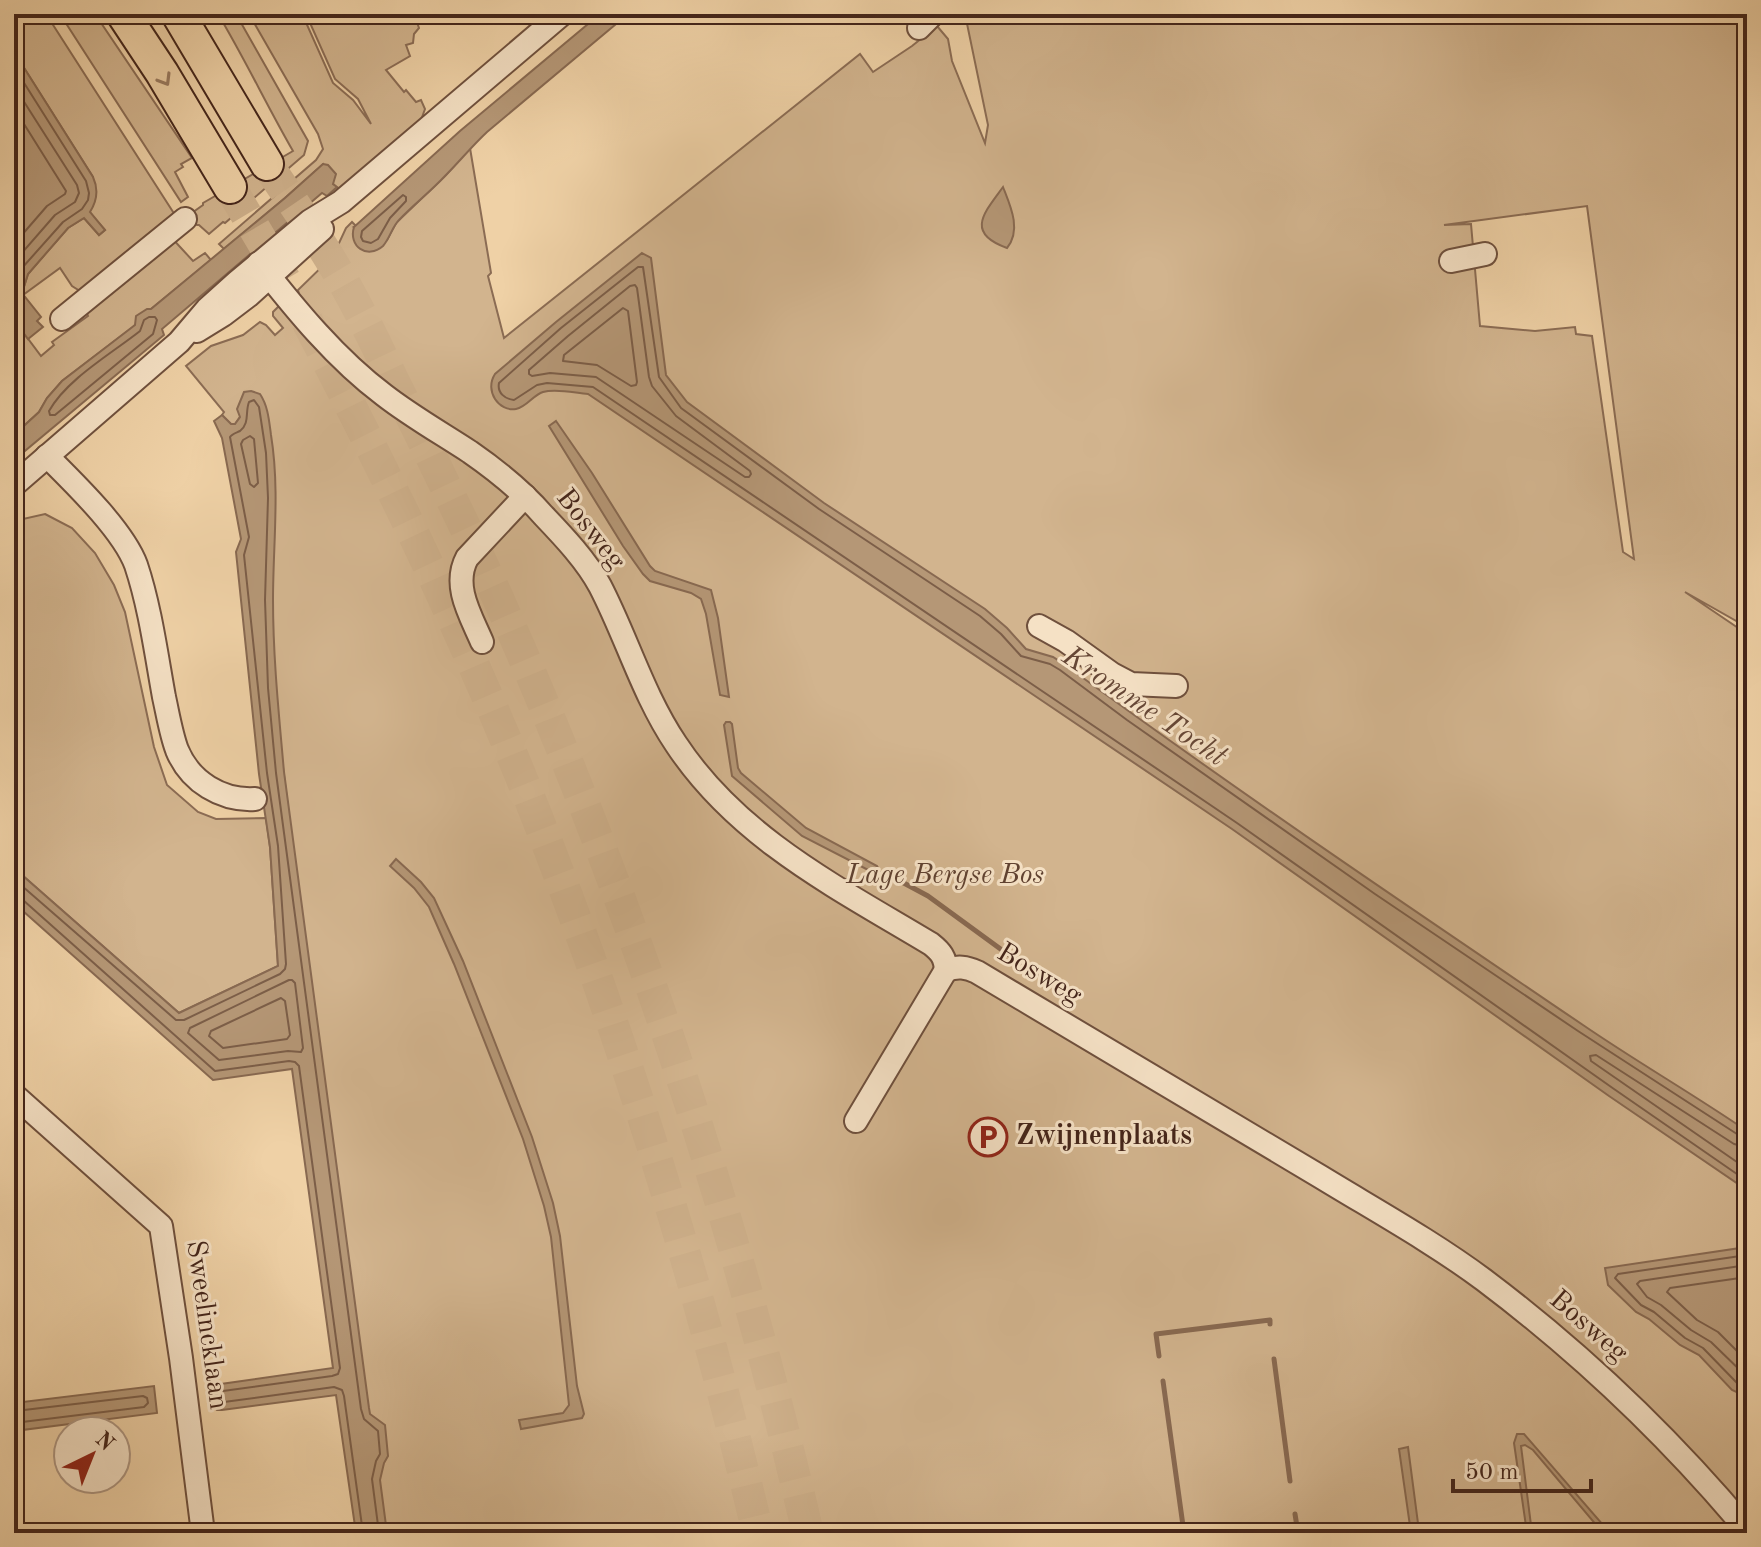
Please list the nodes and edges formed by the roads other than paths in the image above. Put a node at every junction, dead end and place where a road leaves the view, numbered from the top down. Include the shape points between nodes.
1 (123, 14) edge
2 (178, 14) edge
3 (551, 17) edge
4 (267, 164) tunnel mouth
5 (230, 187) tunnel mouth
6 (185, 219) dead end
7 (1485, 254) dead end
8 (1451, 261) dead end
9 (264, 270) junction
10 (62, 319) dead end
11 (47, 456) junction
12 (14, 485) edge
13 (525, 496) junction
14 (1039, 626) dead end
15 (482, 642) dead end
16 (1176, 686) dead end
17 (255, 799) dead end
18 (946, 970) junction
19 (14, 1095) edge
20 (856, 1121) dead end
21 (1747, 1530) edge
22 (203, 1533) edge

1 -> 5 highway
2 - 4 highway
3 - 9 street via 341,202 318,234
6 - 10 street
7 - 8 street
9 - 11 street via 223,315 179,342
9 - 13 street, Bosweg via 346,362 383,395
11 - 12 street
11 - 17 street via 112,525 135,562 178,753 205,786 223,796
13 - 15 street via 462,567 465,601
13 - 18 street, Bosweg via 598,584 656,711 702,780 785,854 940,951
14 - 16 street via 1131,684
18 - 20 street
18 - 21 street, Bosweg via 965,967 977,972 1475,1273 1625,1399
19 - 22 street, Sweelincklaan via 161,1226

